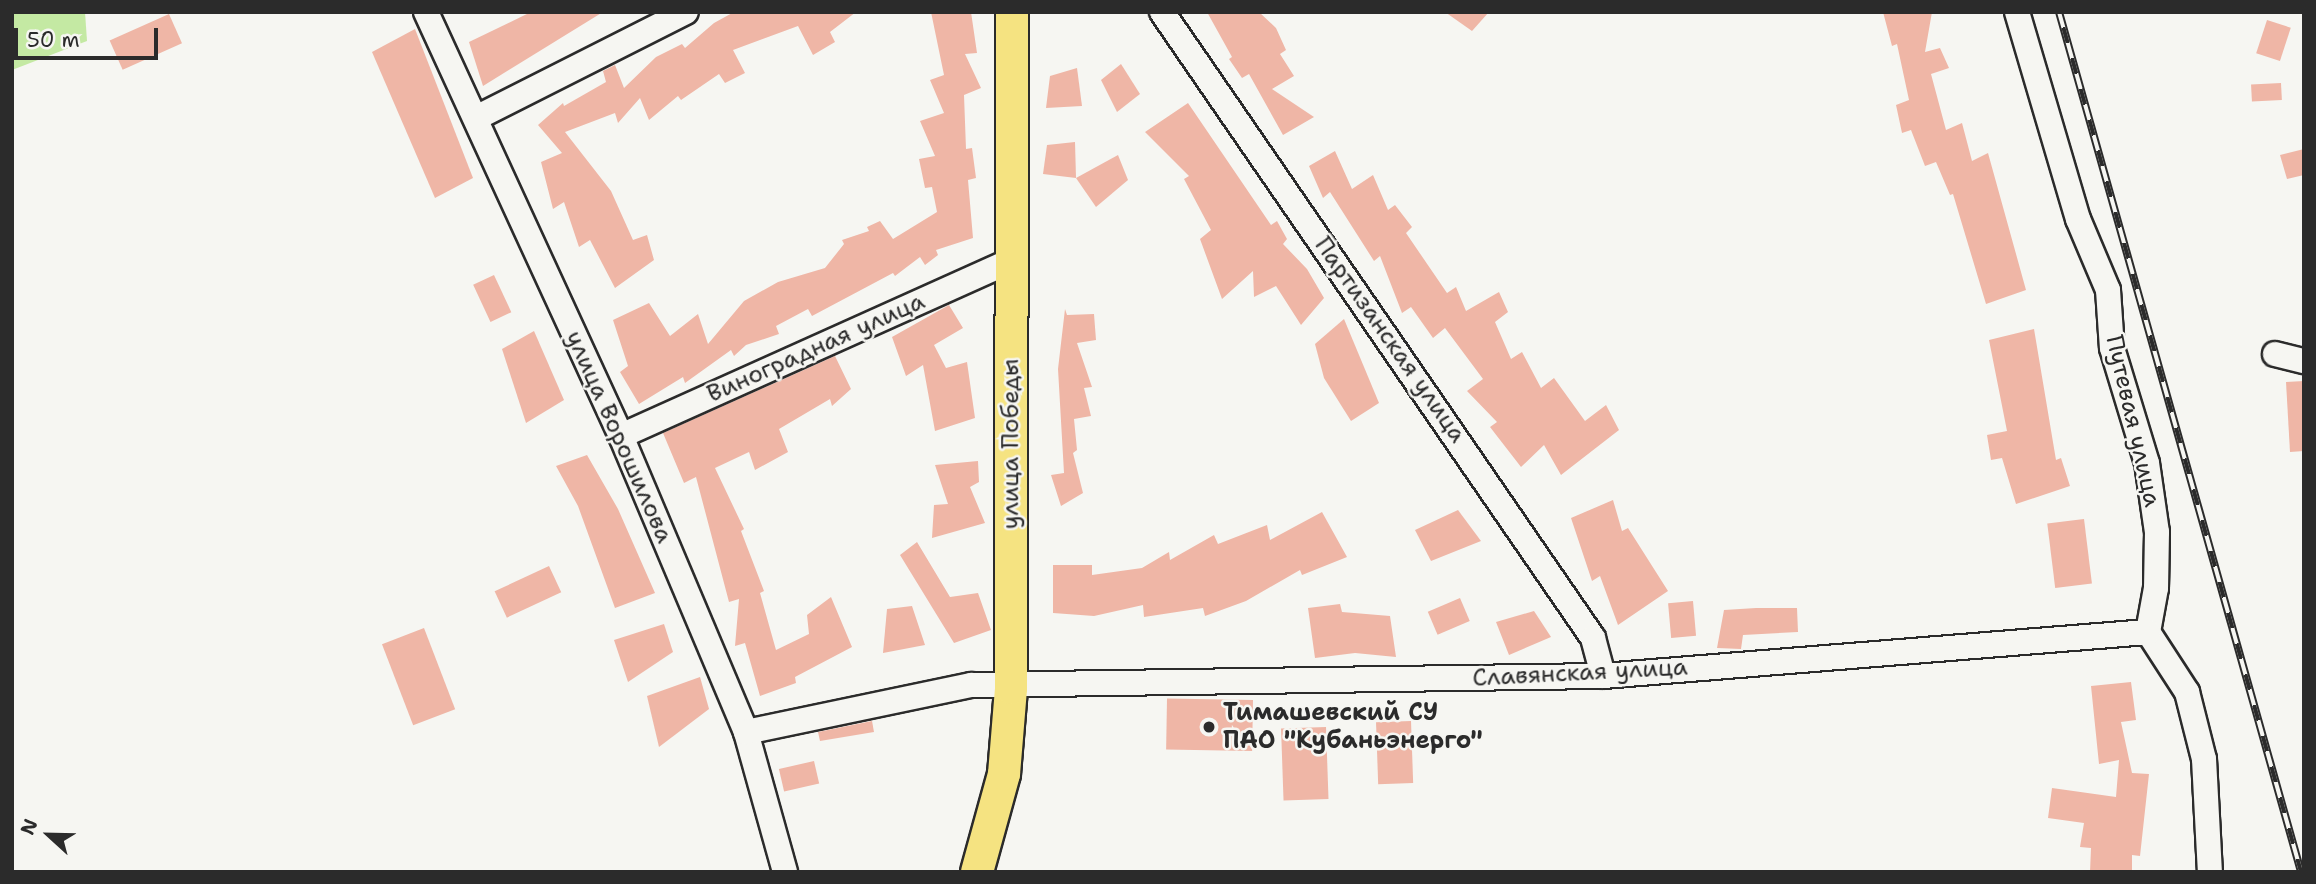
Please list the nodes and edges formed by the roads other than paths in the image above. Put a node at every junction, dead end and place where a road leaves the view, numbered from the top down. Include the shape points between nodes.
1 (426, 12) edge
2 (686, 12) edge
3 (1012, 12) edge
4 (1162, 12) edge
5 (2017, 12) edge
6 (476, 118) junction
7 (1011, 261) junction
8 (2276, 354) dead end
9 (2304, 361) edge
10 (621, 436) junction
11 (2148, 632) junction
12 (1603, 676) junction
13 (1011, 688) junction
14 (746, 732) junction
15 (785, 872) edge
16 (977, 872) edge
17 (2210, 872) edge

1 - 6 street, улица Ворошилова
2 - 6 street
3 - 7 main road, улица Победы
4 - 12 street, Партизанская улица via 1593,638
5 - 11 street, Путевая улица via 2078,219 2108,290 2112,348 2147,463 2157,532 2156,588
6 - 10 street, улица Ворошилова
7 - 10 street, Виноградная улица
7 - 13 main road, улица Победы
8 - 9 street
10 - 14 street, улица Ворошилова
11 - 12 street, Славянская улица
11 - 17 street via 2187,692 2204,759
12 - 13 street, Славянская улица
13 - 14 street, Славянская улица via 971,685
13 - 16 main road, улица Победы via 1003,774
14 - 15 street, улица Ворошилова

